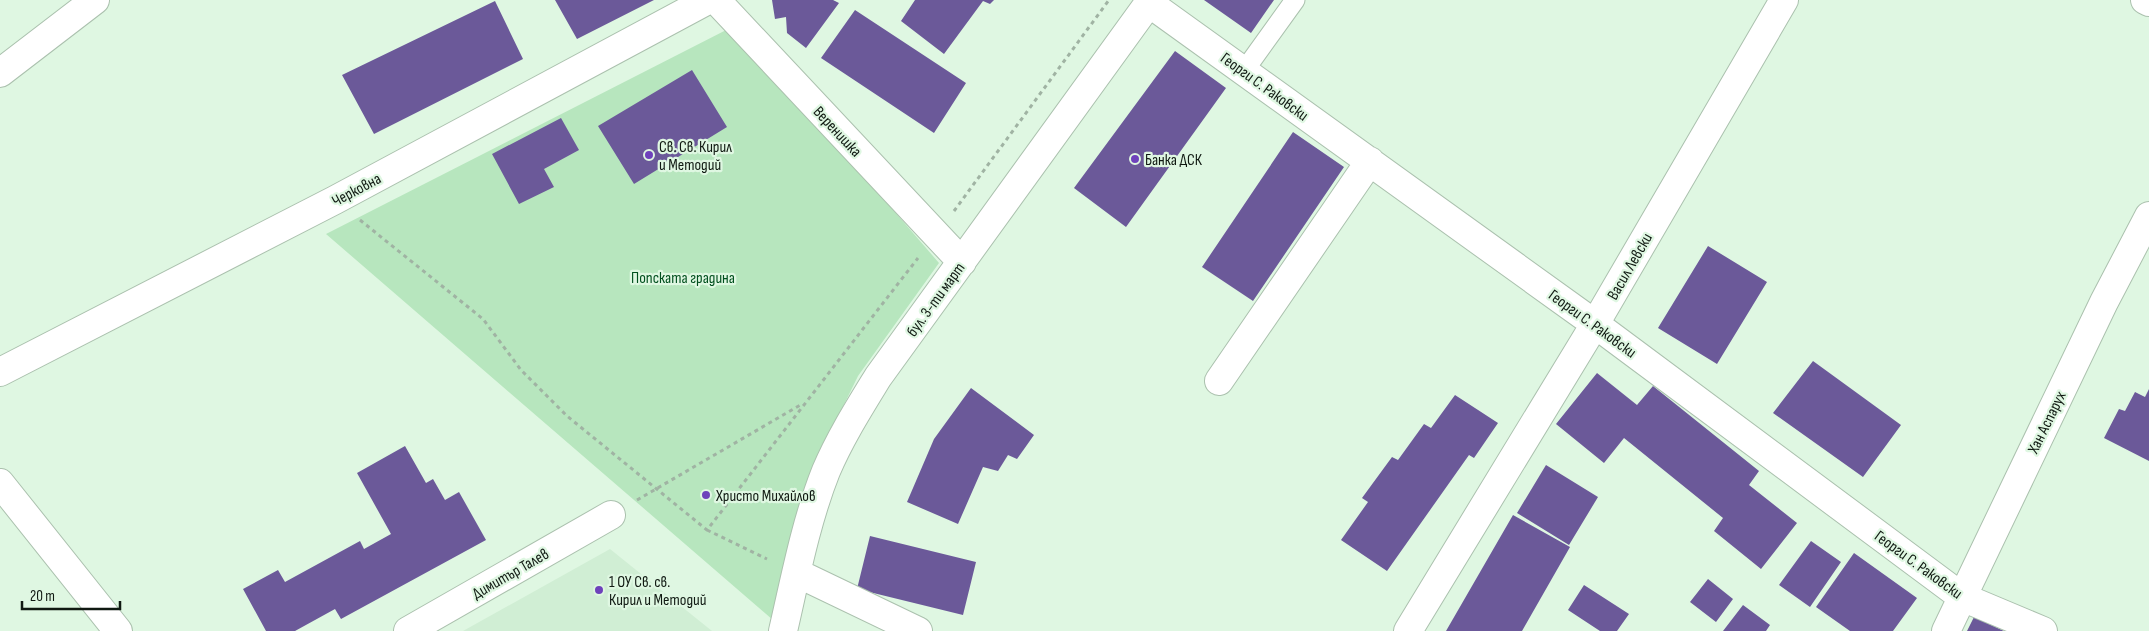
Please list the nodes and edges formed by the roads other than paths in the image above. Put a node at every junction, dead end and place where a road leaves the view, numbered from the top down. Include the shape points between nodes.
1 (95, 0) edge
2 (708, 0) edge
3 (716, 0) edge
4 (1295, 0) edge
5 (1784, 0) edge
6 (2145, 0) edge
7 (1150, 2) edge
8 (2149, 2) edge
9 (1244, 71) junction
10 (0, 73) edge
11 (1370, 161) junction
12 (2149, 216) edge
13 (962, 262) junction
14 (1595, 324) junction
15 (0, 372) edge
16 (1219, 382) dead end
17 (0, 484) edge
18 (611, 515) road end
19 (796, 574) junction
20 (1962, 597) junction
21 (118, 631) edge
22 (408, 631) edge
23 (783, 631) edge
24 (918, 631) edge
25 (1408, 631) edge
26 (1946, 631) edge
27 (2043, 631) edge

1 - 10 street
2 - 15 street, Черковна via 335,200
3 - 13 street, Веренишка
4 - 9 lane
5 - 14 street, Васил Левски
6 - 8 street
7 - 9 street, Георги С. Раковски
7 - 13 street, бул. 3-ти март
9 - 11 street, Георги С. Раковски
11 - 14 street, Георги С. Раковски
11 - 16 street
12 - 20 street, Хан Аспарух via 2104,302
13 - 19 street, бул. 3-ти март via 878,377 846,428 826,473
14 - 20 street, Георги С. Раковски
14 - 25 street, Васил Левски
17 - 21 street
18 - 22 street, Димитър Талев
19 - 23 street, бул. 3-ти март
19 - 24 street
20 - 26 street, Хан Аспарух
20 - 27 street, Георги С. Раковски

